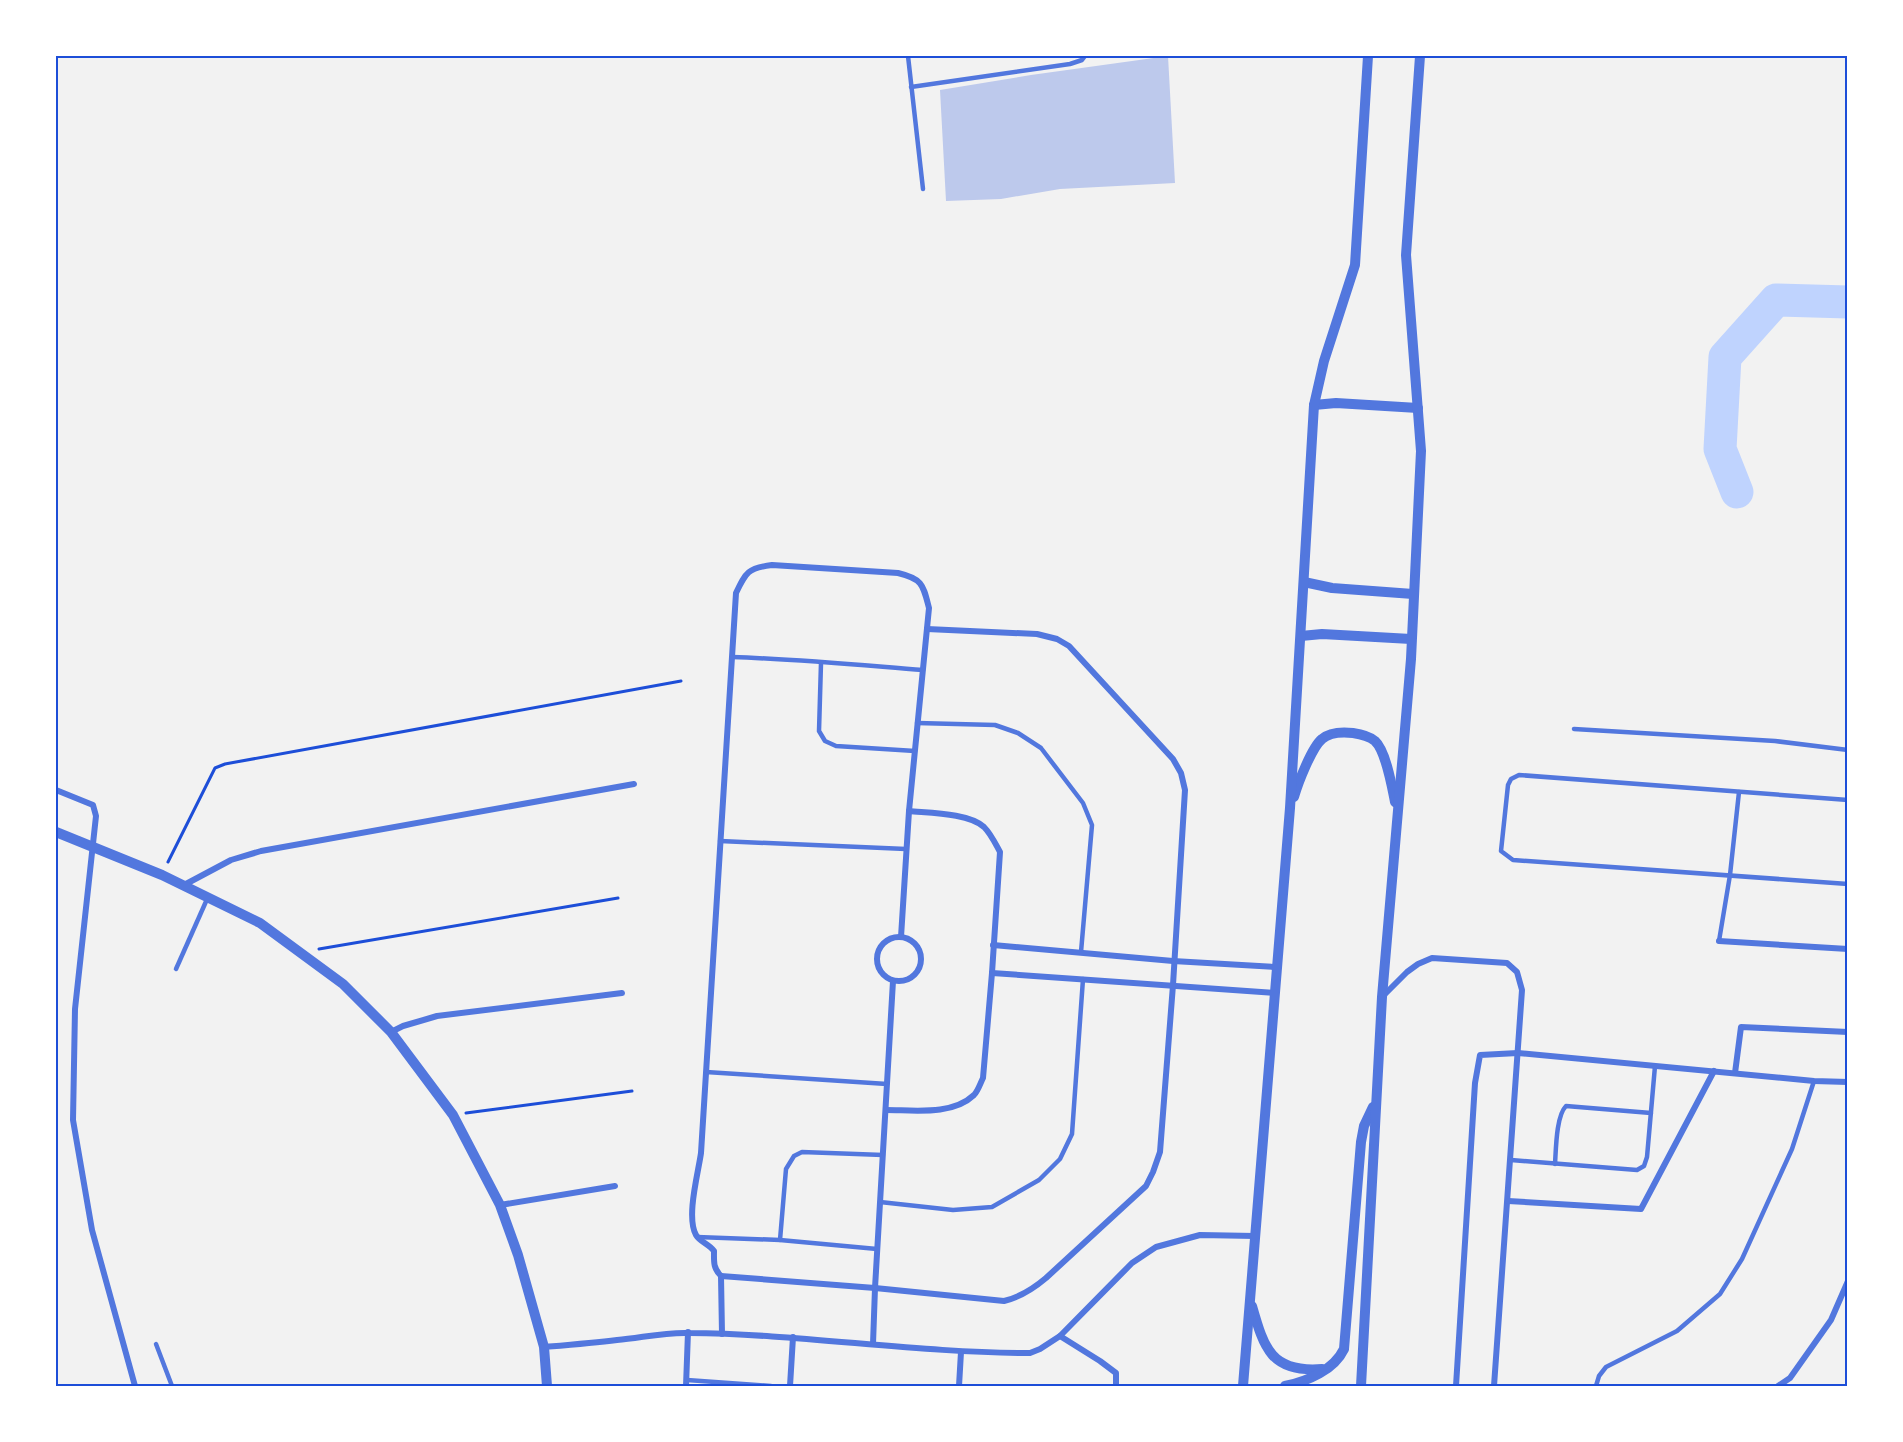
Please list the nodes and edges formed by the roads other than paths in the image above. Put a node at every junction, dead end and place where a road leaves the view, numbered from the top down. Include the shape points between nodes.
1 (908, 56) edge
2 (1085, 56) edge
3 (1368, 56) edge
4 (1420, 56) edge
5 (912, 87) junction
6 (923, 189) dead end
7 (1314, 405) junction
8 (1418, 408) junction
9 (1304, 582) junction
10 (1413, 594) junction
11 (927, 629) junction
12 (1301, 636) junction
13 (1411, 639) junction
14 (732, 657) junction
15 (821, 663) junction
16 (923, 670) junction
17 (917, 723) junction
18 (1574, 729) dead end
19 (1848, 750) edge
20 (915, 751) junction
21 (634, 784) dead end
22 (56, 790) edge
23 (1738, 792) junction
24 (1848, 800) edge
25 (1290, 808) junction
26 (909, 811) junction
27 (1398, 814) junction
28 (56, 832) edge
29 (720, 841) junction
30 (92, 846) junction
31 (906, 849) junction
32 (1730, 875) junction
33 (1848, 884) edge
34 (184, 885) junction
35 (208, 897) junction
36 (901, 937) junction
37 (1719, 941) joint
38 (993, 945) junction
39 (1848, 949) edge
40 (1081, 952) junction
41 (1173, 961) junction
42 (1276, 967) junction
43 (176, 969) dead end
44 (992, 973) junction
45 (1083, 979) junction
46 (893, 981) junction
47 (1173, 985) junction
48 (622, 993) dead end
49 (1275, 993) junction
50 (1382, 997) junction
51 (391, 1032) junction
52 (1848, 1032) edge
53 (1518, 1053) junction
54 (1655, 1066) junction
55 (1714, 1071) junction
56 (706, 1072) junction
57 (1735, 1073) junction
58 (1814, 1081) junction
59 (1848, 1082) edge
60 (887, 1084) junction
61 (1376, 1101) junction
62 (886, 1110) junction
63 (1651, 1113) junction
64 (883, 1155) junction
65 (1511, 1160) junction
66 (1555, 1164) junction
67 (615, 1186) dead end
68 (1508, 1201) junction
69 (880, 1202) junction
70 (500, 1205) junction
71 (1255, 1236) junction
72 (697, 1237) junction
73 (780, 1240) junction
74 (877, 1249) junction
75 (721, 1276) junction
76 (1848, 1281) edge
77 (875, 1288) junction
78 (1250, 1300) junction
79 (688, 1332) junction
80 (722, 1334) junction
81 (1060, 1336) junction
82 (793, 1337) junction
83 (156, 1344) dead end
84 (873, 1344) junction
85 (544, 1347) junction
86 (961, 1352) junction
87 (1325, 1369) junction
88 (686, 1383) edge
89 (135, 1386) edge
90 (172, 1386) edge
91 (547, 1386) edge
92 (771, 1386) edge
93 (790, 1386) edge
94 (959, 1386) edge
95 (1116, 1386) edge
96 (1246, 1386) edge
97 (1285, 1386) edge
98 (1361, 1386) edge
99 (1456, 1386) edge
100 (1494, 1386) edge
101 (1596, 1386) edge
102 (1778, 1386) edge

1 - 5 lane
2 - 5 lane via 1070,64
3 - 7 street via 1354,265
4 - 8 street via 1406,255
5 - 6 lane
7 - 8 street
7 - 9 street
8 - 10 street via 1421,450
9 - 10 street
9 - 12 street
10 - 13 street
11 - 14 street via 929,608 924,589 914,577 772,565 755,567 745,574 736,593
11 - 16 street
11 - 41 street via 1037,634 1057,639 1069,646 1173,759 1185,790
12 - 13 street
12 - 25 street
13 - 27 street
14 - 15 lane
14 - 29 street
15 - 16 lane
15 - 20 lane via 819,731 825,741 836,746
16 - 17 street
17 - 20 street
17 - 40 lane via 995,725 1018,733 1041,748 1083,803 1092,825
18 - 19 lane via 1775,741
20 - 26 street
21 - 34 street via 261,851 231,860
22 - 30 street via 93,805 96,816
23 - 24 lane
23 - 32 lane
23 - 32 lane via 1519,776 1508,785 1505,807 1501,851 1513,860
25 - 27 street via 1303,770 1321,739 1347,732 1376,741 1387,766
25 - 42 street
26 - 31 street
26 - 38 street via 961,817 983,826 993,838 1000,852
27 - 50 street
28 - 30 street
29 - 31 lane
29 - 56 street
30 - 34 street
30 - 89 street via 75,1009 72,1120 92,1230
31 - 36 street
32 - 33 lane
32 - 37 lane
34 - 35 street
35 - 43 lane
35 - 51 street via 260,923 344,984
36 - 46 street via 886,941 877,955 880,971
36 - 46 street via 918,948 921,963 909,979
37 - 39 street
38 - 40 street
38 - 44 street
40 - 41 street
41 - 42 street
41 - 47 street
42 - 49 street
44 - 45 street
44 - 62 street via 983,1078 976,1094 960,1106
45 - 47 street
45 - 69 lane via 1072,1134 1060,1159 1039,1180 992,1207 953,1210
46 - 60 street
47 - 49 street
47 - 77 street via 1160,1152 1146,1186 1046,1278 1016,1298 1004,1301
48 - 51 street via 437,1016
49 - 71 street
50 - 53 street via 1407,972 1432,958 1507,963 1517,972 1522,990
50 - 61 street
51 - 70 street via 453,1115
52 - 57 street via 1741,1027
53 - 54 street
53 - 65 street
53 - 99 street via 1483,1054 1478,1058
54 - 55 street
54 - 63 lane
55 - 57 street
55 - 68 street via 1641,1209
56 - 60 lane
56 - 72 street via 692,1226
57 - 58 street
58 - 59 street
58 - 101 lane via 1792,1149 1742,1259 1720,1294 1677,1331 1606,1366
60 - 62 street
61 - 87 street via 1361,1142 1344,1349 1339,1360
61 - 98 street
62 - 64 street
63 - 66 lane via 1647,1157 1644,1166 1637,1170
63 - 66 lane via 1566,1106 1559,1121
64 - 69 street
64 - 73 lane via 802,1152 794,1156 786,1169
65 - 66 lane
65 - 68 street
67 - 70 street
68 - 100 street
69 - 74 street
70 - 85 street
71 - 78 street
71 - 81 street via 1200,1235 1156,1247 1132,1263
72 - 73 lane
72 - 75 street via 714,1251 714,1265
73 - 74 lane
74 - 77 street
75 - 77 street
75 - 80 street
76 - 102 street via 1831,1320 1790,1378
77 - 84 street
78 - 87 street via 1261,1339 1269,1352 1296,1369
78 - 96 street
79 - 80 street
79 - 85 street
79 - 88 street
80 - 82 street
81 - 86 street via 1030,1353
81 - 95 street via 1116,1373
82 - 84 street
82 - 93 street
83 - 90 lane
84 - 86 street
85 - 91 street
86 - 94 street
87 - 97 street via 1306,1381
88 - 92 lane

